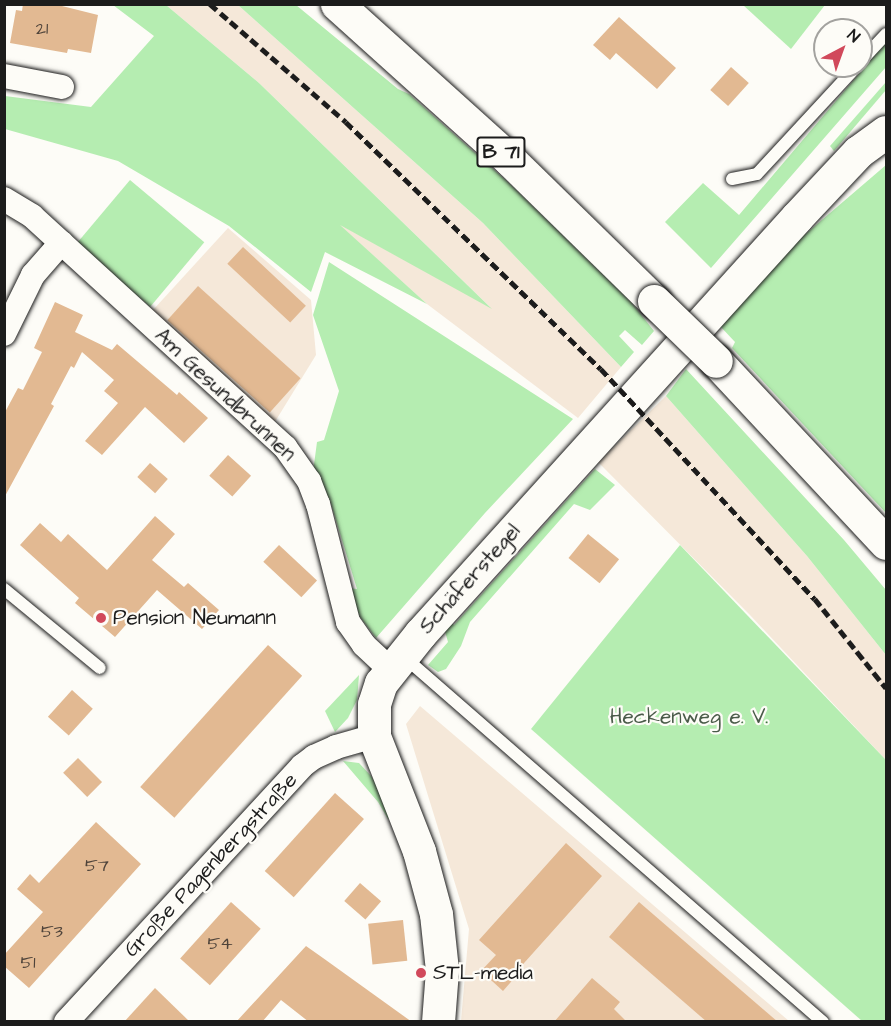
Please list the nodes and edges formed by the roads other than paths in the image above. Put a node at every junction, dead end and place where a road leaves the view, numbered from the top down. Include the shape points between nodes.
1 (337, 4) edge
2 (886, 34) edge
3 (873, 48) edge
4 (4, 76) edge
5 (846, 78) edge
6 (62, 87) dead end
7 (886, 132) edge
8 (732, 179) dead end
9 (4, 199) edge
10 (61, 243) junction
11 (4, 334) edge
12 (886, 543) edge
13 (4, 589) edge
14 (396, 662) junction
15 (100, 668) dead end
16 (374, 736) junction
17 (66, 1022) edge
18 (438, 1022) edge
19 (823, 1022) edge

1 - 12 main road, B 71, bridge via 494,145 716,361
2 - 3 lane
4 - 6 street
5 - 8 lane via 757,174
7 - 14 main road, Schäferstegel via 858,152 797,217
9 - 10 street, Am Gesundbrunnen via 23,209
10 - 11 street via 33,275
10 - 14 street, Am Gesundbrunnen via 292,456 309,481 318,504 348,622 364,645
13 - 15 lane
14 - 16 main road, Schäferstegel via 374,704
14 - 19 lane
16 - 17 street, Große Pagenbergstraße via 336,747 302,766
16 - 18 main road, Schäferstegel via 419,851 434,906 442,970

